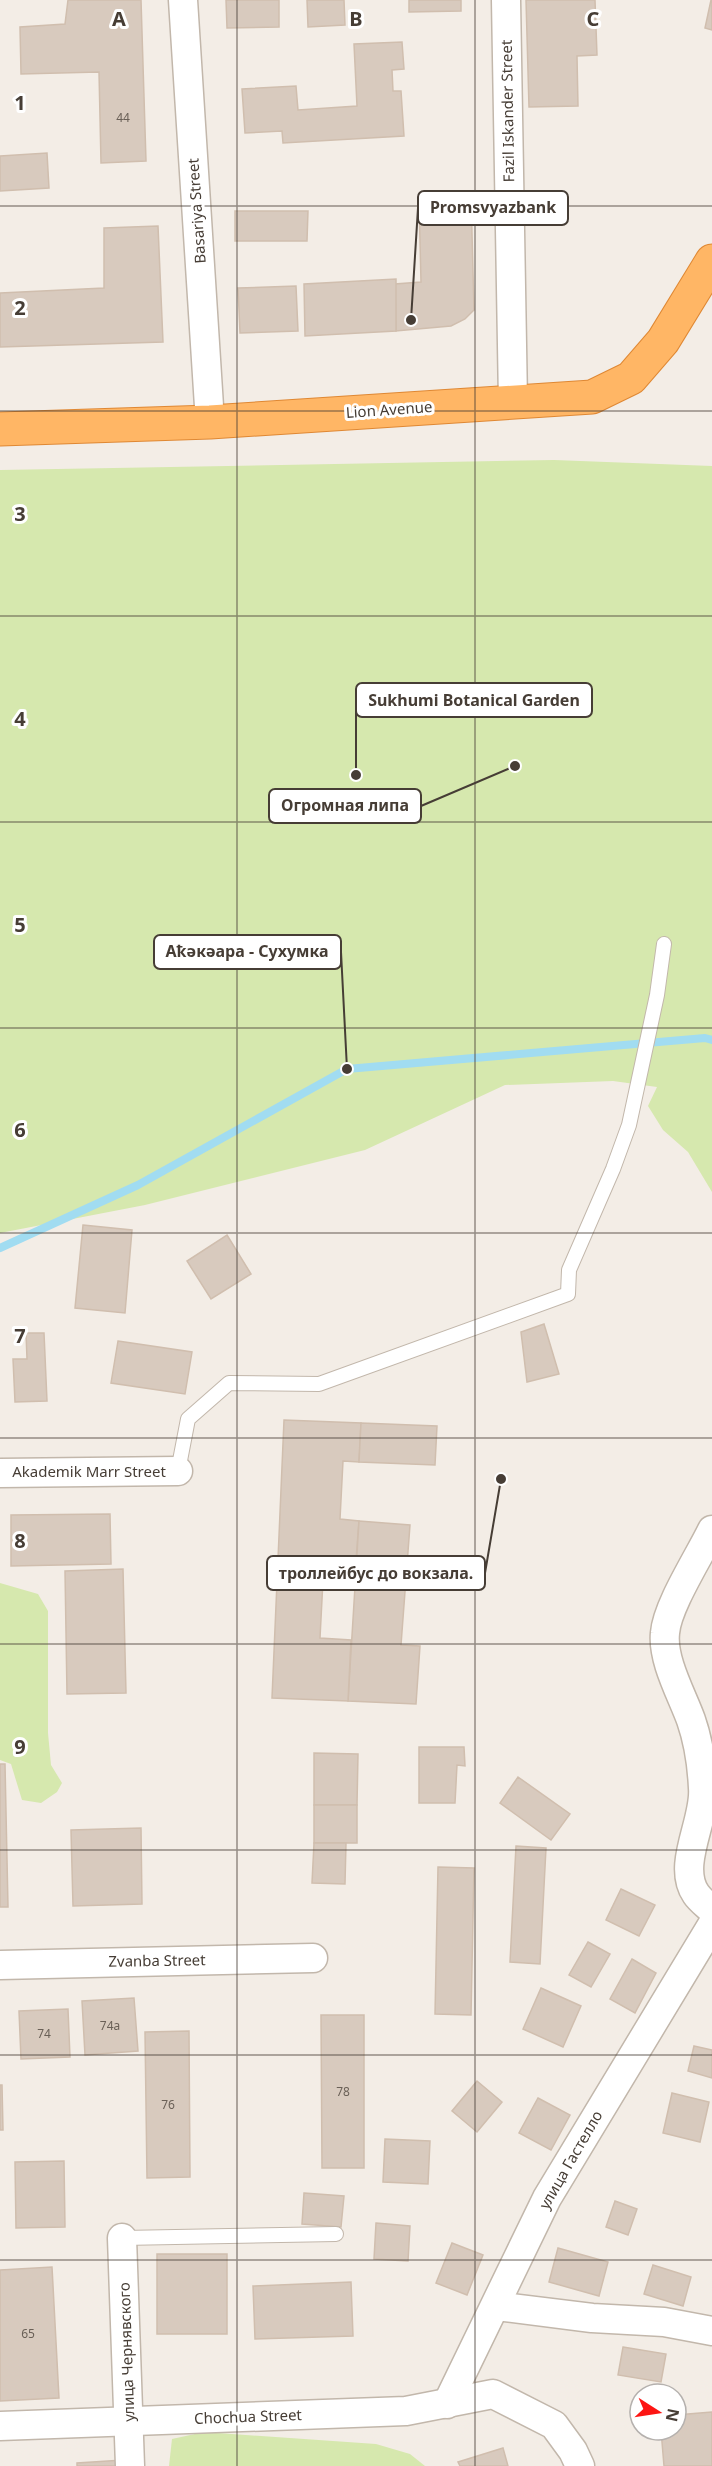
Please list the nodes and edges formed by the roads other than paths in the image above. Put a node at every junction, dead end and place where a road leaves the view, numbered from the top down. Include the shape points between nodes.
1 (183, 0) edge
2 (506, 0) edge
3 (712, 261) edge
4 (513, 402) junction
5 (210, 422) junction
6 (0, 429) edge
7 (664, 944) dead end
8 (178, 1471) joint
9 (0, 1473) edge
10 (712, 1530) edge
11 (712, 1910) edge
12 (712, 1925) edge
13 (313, 1958) dead end
14 (0, 1965) edge
15 (336, 2234) dead end
16 (122, 2238) joint
17 (496, 2306) junction
18 (712, 2331) edge
19 (447, 2404) junction
20 (129, 2421) junction
21 (0, 2426) edge
22 (130, 2466) edge
23 (580, 2466) edge

1 - 5 street, Basariya Street
2 - 4 street, Fazil Iskander Street
3 - 4 highway, Lion Avenue via 663,341 631,378 592,398
4 - 5 highway, Lion Avenue
5 - 6 highway, Lion Avenue
7 - 8 lane via 629,1125 569,1270 568,1294 319,1384 229,1383 188,1419
8 - 9 street, Akademik Marr Street
10 - 11 street via 667,1620 664,1637 670,1668 692,1722 704,1789 699,1827 690,1852 690,1874 695,1894
12 - 17 street, улица Гастелло via 547,2198
13 - 14 street, Zvanba Street
15 - 16 lane
16 - 20 street, улица Чернявского
17 - 18 street via 664,2322
17 - 19 street, улица Гастелло
19 - 20 street, Chochua Street via 406,2411
19 - 23 street, Chochua Street via 494,2394 554,2425
20 - 21 street, Chochua Street
20 - 22 street, улица Чернявского

